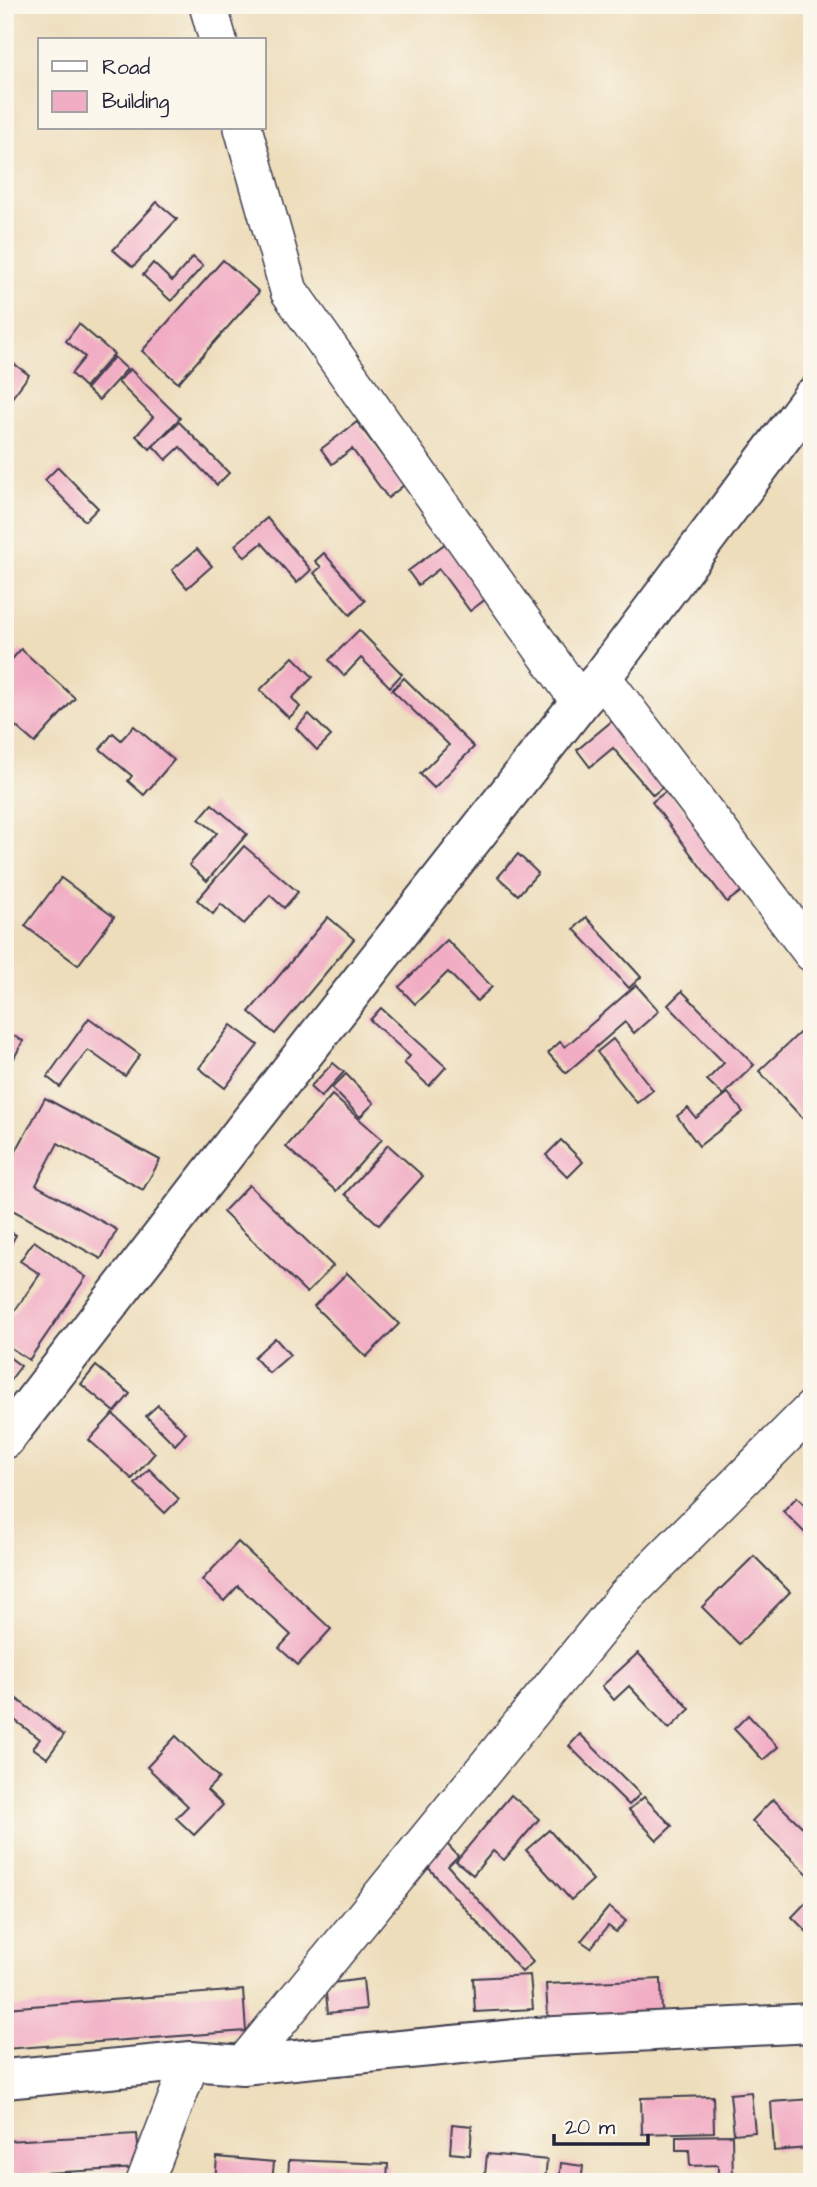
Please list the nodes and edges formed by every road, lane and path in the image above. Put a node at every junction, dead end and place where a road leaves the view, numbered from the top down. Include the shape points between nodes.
1 (208, 5) edge
2 (217, 38) edge
3 (244, 130) edge
4 (812, 397) edge
5 (592, 690) junction
6 (812, 953) edge
7 (812, 1409) edge
8 (5, 1439) edge
9 (812, 2023) edge
10 (191, 2061) junction
11 (243, 2065) junction
12 (5, 2079) edge
13 (145, 2182) edge

1 - 2 street
3 - 5 street via 289,291
4 - 5 street
5 - 6 street
5 - 8 street
7 - 11 street via 625,1597
9 - 11 street via 537,2037
10 - 11 street
10 - 12 street
10 - 13 street

